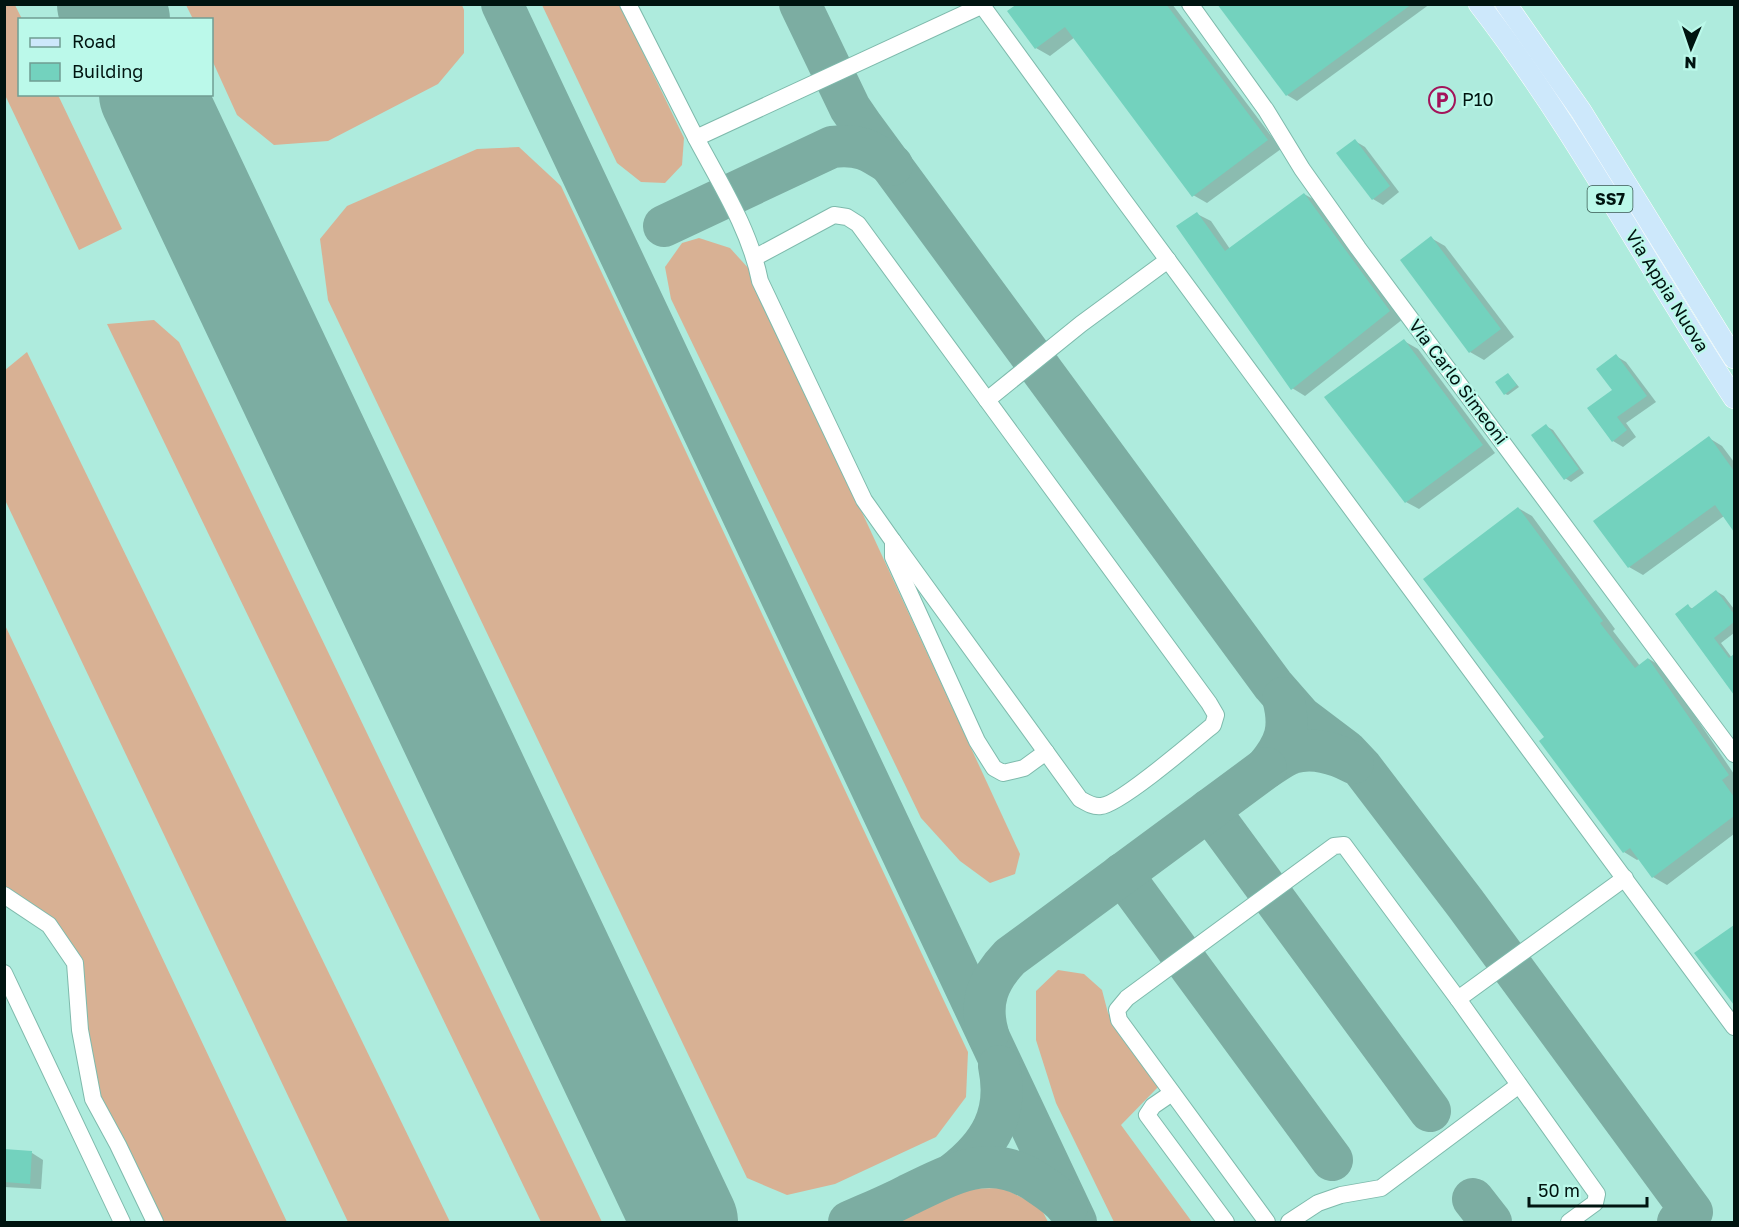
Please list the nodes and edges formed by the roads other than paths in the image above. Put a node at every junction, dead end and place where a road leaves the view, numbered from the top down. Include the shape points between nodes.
1 (628, 4) edge
2 (1191, 4) edge
3 (1479, 4) edge
4 (1506, 4) edge
5 (981, 5) edge
6 (696, 138) junction
7 (756, 257) junction
8 (1168, 260) junction
9 (1734, 358) edge
10 (1734, 398) edge
11 (987, 400) junction
12 (893, 542) junction
13 (1046, 752) junction
14 (1734, 754) edge
15 (1625, 878) junction
16 (4, 895) edge
17 (4, 973) edge
18 (1458, 999) junction
19 (1734, 1027) edge
20 (1519, 1085) junction
21 (1172, 1093) junction
22 (122, 1222) edge
23 (154, 1222) edge
24 (1227, 1222) edge
25 (1267, 1222) edge
26 (1289, 1222) edge
27 (1569, 1222) edge

1 - 6 lane
2 - 14 lane, Via Carlo Simeoni via 1358,248
3 - 10 main road, Via Appia Nuova / SS7 via 1565,126
4 - 9 main road, Via Appia Nuova / SS7 via 1581,111
5 - 6 lane
5 - 8 lane
6 - 7 lane
7 - 11 lane via 822,220 834,215 847,217 858,224
7 - 12 lane via 760,281 864,500
8 - 11 lane
8 - 15 lane
11 - 13 lane via 1216,715 1213,725 1123,796 1103,807 1080,799
12 - 13 lane
12 - 13 lane via 893,557 977,741 994,768 1003,773 1024,768
15 - 18 lane
15 - 19 lane
16 - 23 lane via 49,925 75,963 80,1030 93,1099
17 - 22 lane
18 - 20 lane
18 - 21 lane via 1344,845 1334,846 1127,998 1117,1011 1119,1020
20 - 26 lane via 1381,1188 1318,1203
20 - 27 lane via 1596,1194 1595,1203
21 - 24 lane via 1147,1115
21 - 25 lane

